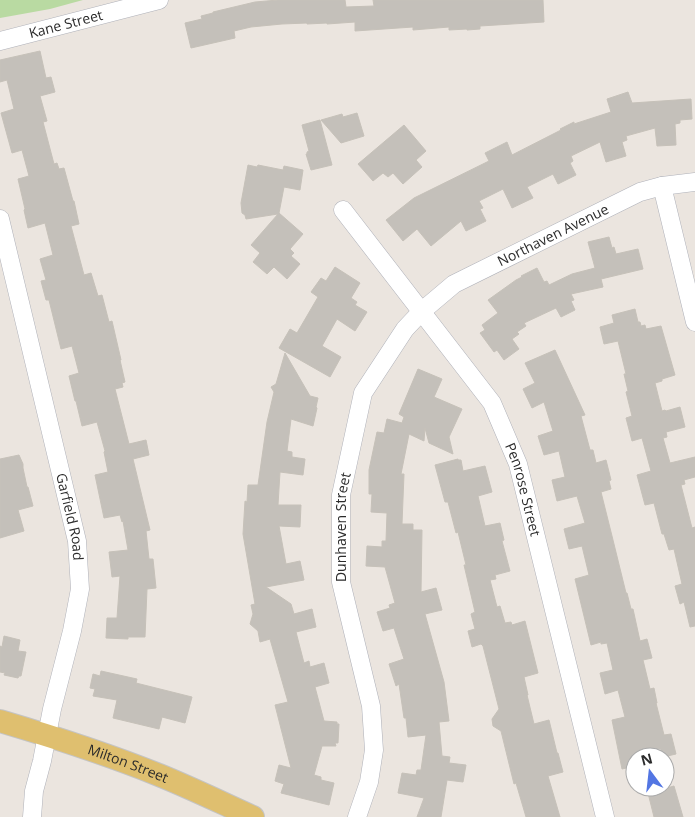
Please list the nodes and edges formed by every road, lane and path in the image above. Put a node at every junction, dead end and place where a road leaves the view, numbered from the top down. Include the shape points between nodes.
1 (159, 0) edge
2 (0, 41) edge
3 (695, 182) edge
4 (662, 186) junction
5 (343, 210) dead end
6 (0, 219) edge
7 (422, 311) junction
8 (695, 322) edge
9 (0, 721) edge
10 (48, 735) junction
11 (32, 817) edge
12 (253, 817) edge
13 (357, 817) edge
14 (605, 817) edge

1 - 2 street, Kane Street
3 - 4 street, Northaven Avenue
4 - 7 street, Northaven Avenue via 640,192 454,284
4 - 8 street
5 - 7 street, Penrose Street
6 - 10 street, Garfield Road via 77,541 80,589
7 - 13 street, Dunhaven Street via 405,329 363,393 341,496 341,582 371,706 374,750 369,782
7 - 14 street, Penrose Street via 492,403 518,464
9 - 10 main road, Milton Street
10 - 11 street, Garfield Road via 34,791
10 - 12 main road, Milton Street via 161,776

